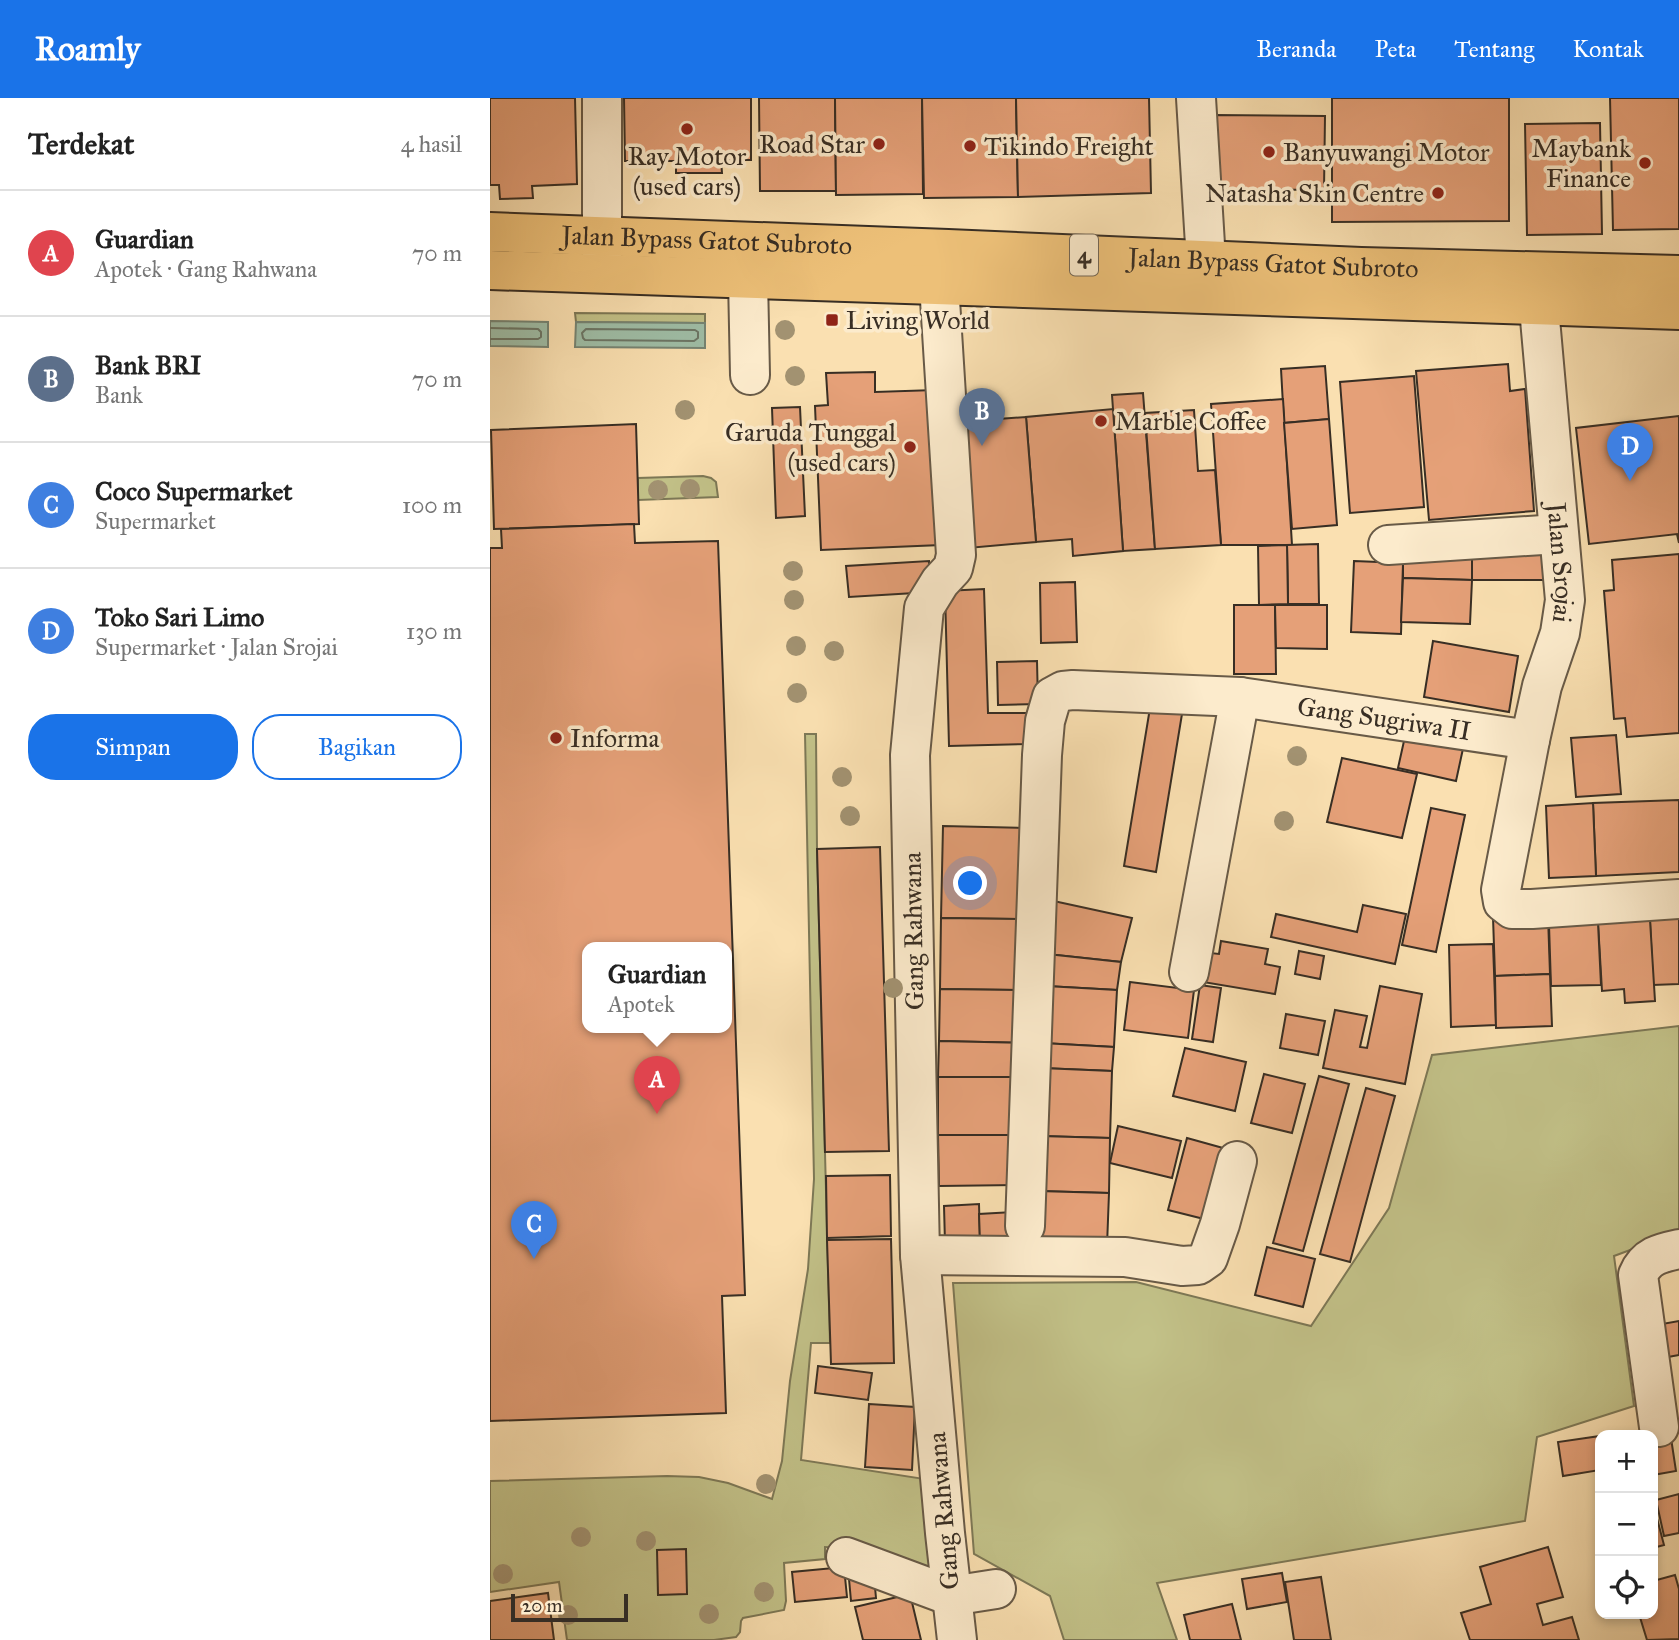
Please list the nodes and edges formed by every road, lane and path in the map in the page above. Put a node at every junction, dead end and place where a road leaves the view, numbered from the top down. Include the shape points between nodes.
1 (602, 98) edge
2 (1196, 98) edge
3 (490, 232) edge
4 (602, 255) junction
5 (1206, 261) junction
6 (490, 270) edge
7 (1679, 275) edge
8 (748, 279) junction
9 (939, 285) junction
10 (1538, 289) junction
11 (1679, 310) edge
12 (750, 375) dead end
13 (1558, 534) junction
14 (1388, 545) dead end
15 (1240, 697) junction
16 (1530, 740) junction
17 (1679, 899) edge
18 (1189, 972) dead end
19 (1237, 1161) dead end
20 (1025, 1226) dead end
21 (1679, 1249) edge
22 (920, 1255) junction
23 (1658, 1427) dead end
24 (846, 1557) dead end
25 (996, 1589) dead end
26 (951, 1596) junction
27 (957, 1640) edge

1 - 4 street
2 - 5 street
3 - 4 highway, Jalan Bypass Gatot Subroto / 4
4 - 5 highway, Jalan Bypass Gatot Subroto / 4 via 948,249
4 - 6 highway, Jalan Bypass Gatot Subroto / 4
4 - 8 highway, Jalan Bypass Gatot Subroto / 4
5 - 10 highway, Jalan Bypass Gatot Subroto / 4
7 - 10 highway, Jalan Bypass Gatot Subroto / 4
8 - 9 highway, Jalan Bypass Gatot Subroto / 4
8 - 12 street
9 - 10 highway, Jalan Bypass Gatot Subroto / 4
9 - 22 street, Gang Rahwana via 956,555 953,568 924,608 910,755
10 - 11 highway, Jalan Bypass Gatot Subroto / 4
10 - 13 street, Jalan Srojai
13 - 14 street
13 - 16 street, Jalan Srojai via 1565,600
15 - 16 street, Gang Sugriwa II
15 - 18 street
15 - 20 street, Gang Sugriwa II via 1073,690 1055,694 1049,703 1042,755
16 - 17 street, Jalan Srojai via 1501,890 1503,902 1512,909
19 - 22 street via 1208,1258 1198,1265 1125,1257
21 - 23 street via 1657,1253 1638,1275
22 - 26 street, Gang Rahwana
24 - 26 street
25 - 26 street
26 - 27 street, Gang Rahwana

